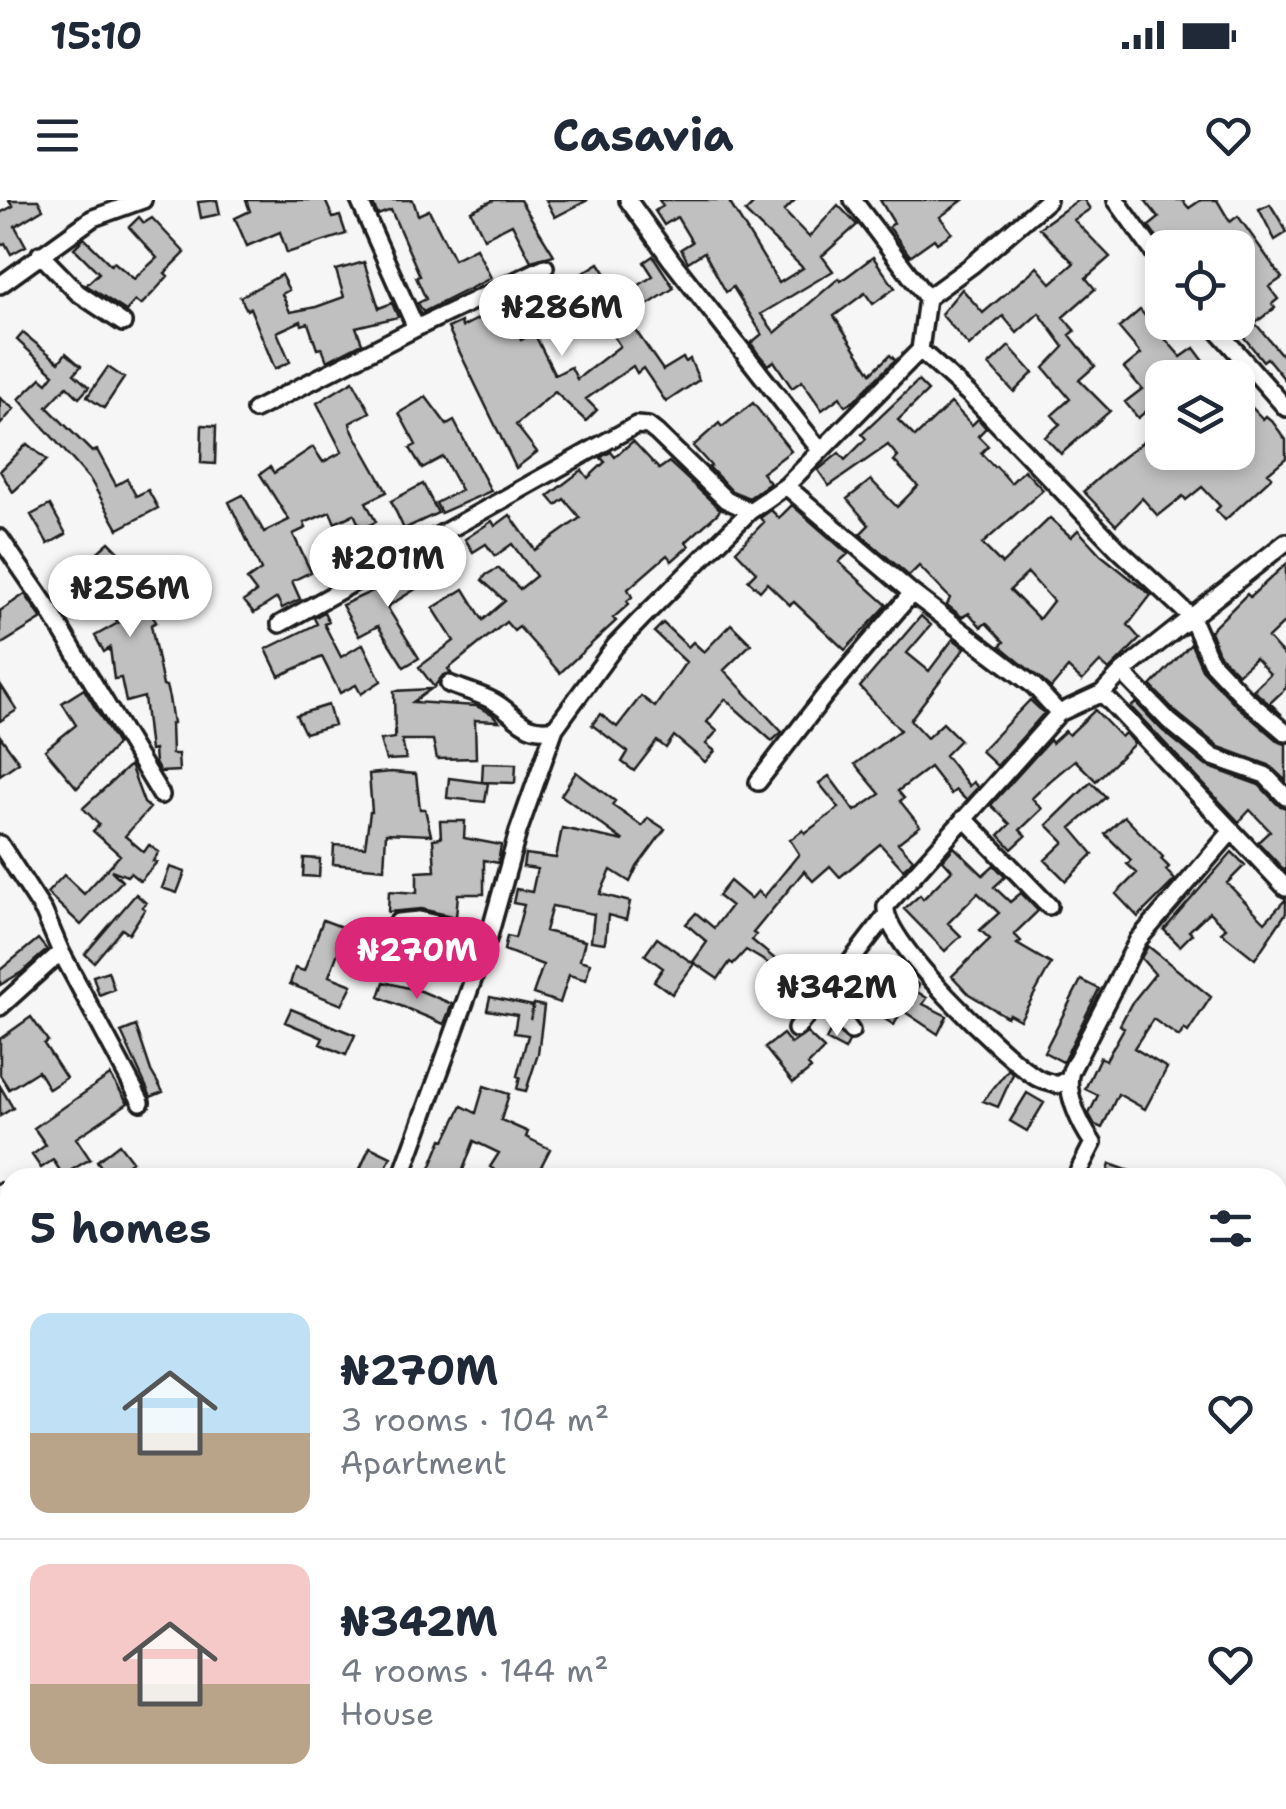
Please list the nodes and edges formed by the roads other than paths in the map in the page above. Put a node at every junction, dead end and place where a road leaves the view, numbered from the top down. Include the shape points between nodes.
1 (143, 200) edge
2 (358, 200) edge
3 (628, 200) edge
4 (853, 200) edge
5 (1048, 200) edge
6 (1116, 200) edge
7 (1145, 240) edge
8 (40, 254) junction
9 (545, 267) dead end
10 (0, 285) edge
11 (927, 298) junction
12 (123, 323) dead end
13 (416, 328) junction
14 (1227, 340) edge
15 (920, 350) junction
16 (1283, 399) edge
17 (255, 410) dead end
18 (820, 450) junction
19 (786, 486) junction
20 (750, 511) junction
21 (0, 538) edge
22 (1286, 542) edge
23 (912, 594) junction
24 (1191, 617) junction
25 (280, 624) dead end
26 (1122, 672) junction
27 (449, 684) dead end
28 (1102, 693) junction
29 (1060, 713) junction
30 (554, 728) junction
31 (1286, 733) edge
32 (758, 782) dead end
33 (161, 795) dead end
34 (1286, 797) edge
35 (964, 818) junction
36 (1231, 832) junction
37 (0, 844) edge
38 (1286, 888) edge
39 (1049, 906) dead end
40 (885, 917) junction
41 (398, 922) dead end
42 (489, 936) junction
43 (60, 952) junction
44 (827, 1000) junction
45 (0, 1006) edge
46 (796, 1029) dead end
47 (851, 1031) dead end
48 (1068, 1079) junction
49 (141, 1102) dead end
50 (406, 1168) edge
51 (1080, 1168) edge

1 - 8 street via 93,218
2 - 13 street
3 - 18 street
4 - 11 street
5 - 11 street
6 - 7 street
8 - 10 street
8 - 12 street via 78,293
9 - 13 street
11 - 15 street
13 - 17 street
14 - 16 street
15 - 18 street
15 - 24 street
18 - 19 street
19 - 20 street
19 - 23 street
20 - 25 street via 726,500 657,433 636,424
20 - 30 street via 615,646
21 - 33 street
22 - 24 street
23 - 29 street
23 - 32 street
24 - 26 street
24 - 31 street via 1212,662
26 - 28 street
26 - 34 street via 1214,757 1265,774
27 - 30 street via 491,699 539,732
28 - 29 street
28 - 36 street
29 - 35 street
30 - 42 street
35 - 39 street
35 - 40 street via 891,898
36 - 38 street
36 - 48 street via 1138,940
37 - 43 street via 44,912
40 - 44 street
40 - 48 street via 908,954 989,1037 1037,1078 1056,1085
41 - 42 street via 419,920
42 - 50 street
43 - 45 street
43 - 49 street
44 - 46 street via 818,1000
44 - 47 street
48 - 51 street via 1093,1143

